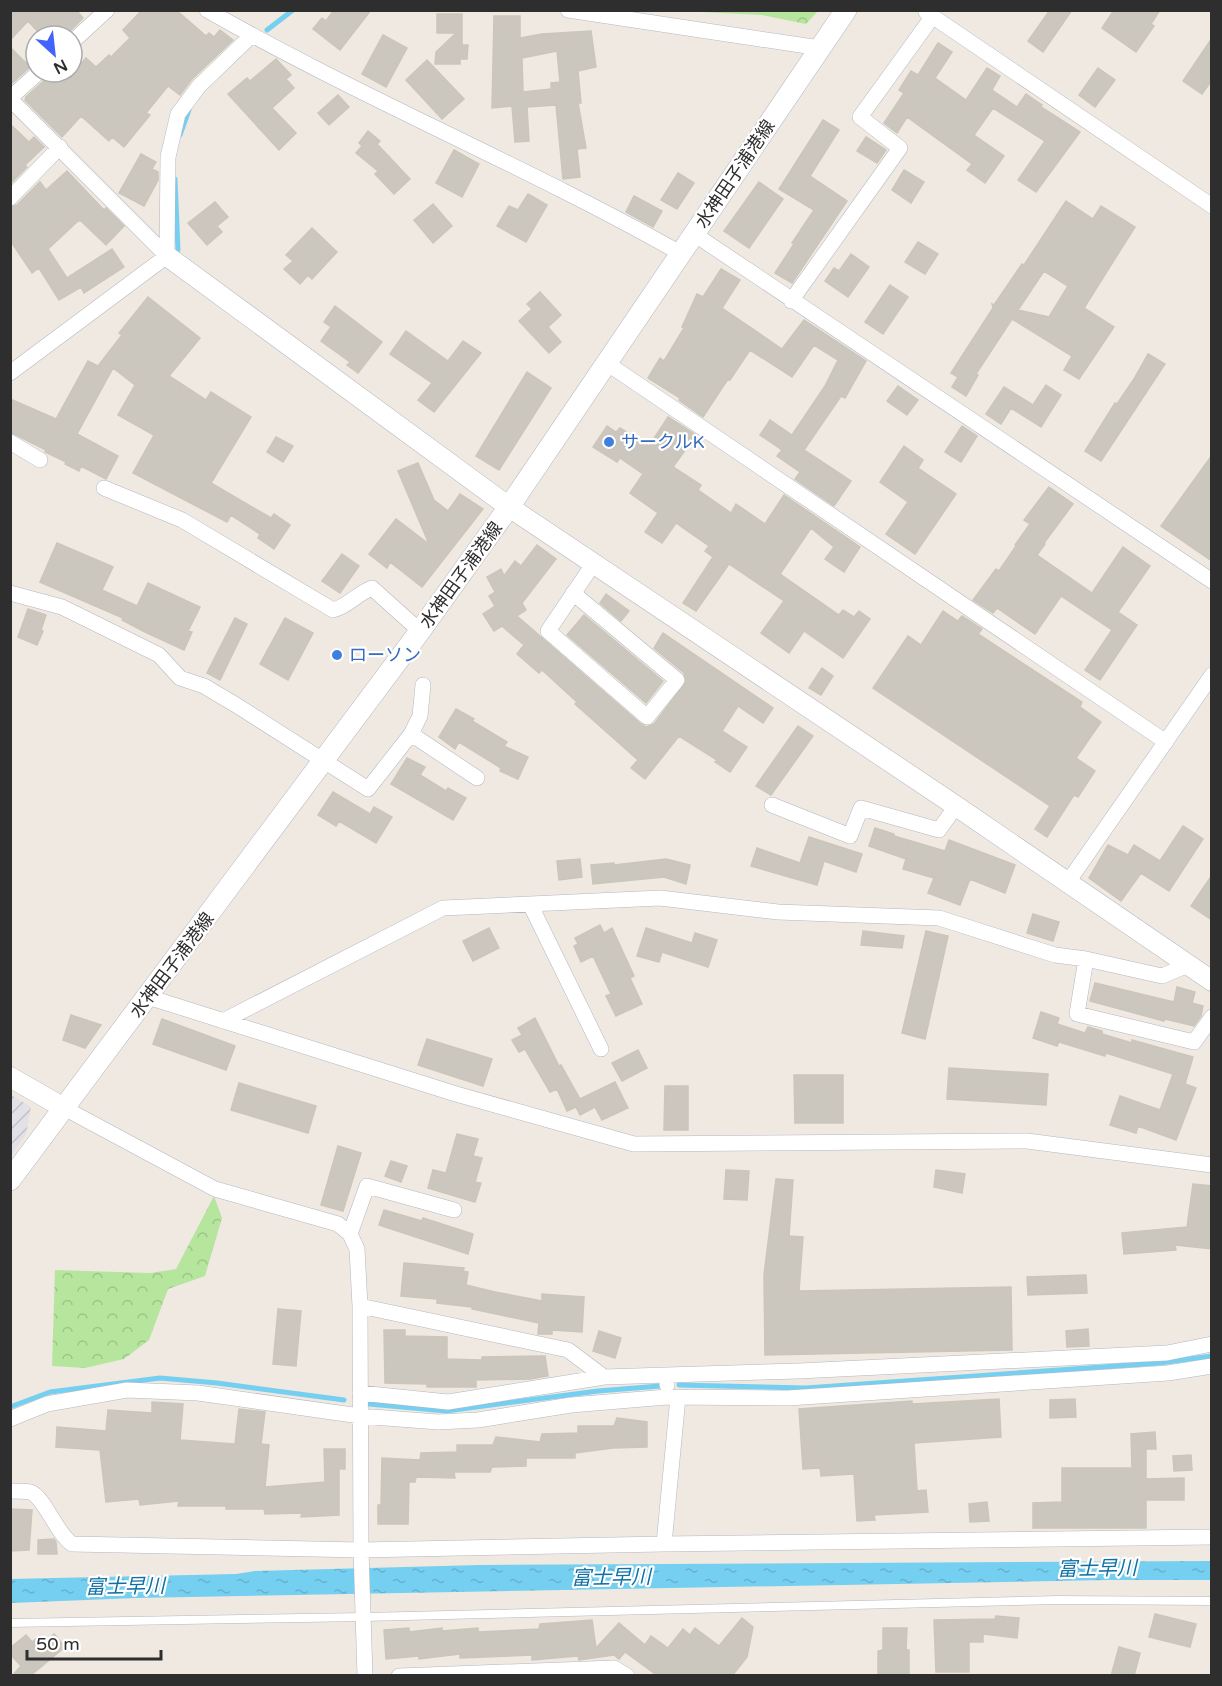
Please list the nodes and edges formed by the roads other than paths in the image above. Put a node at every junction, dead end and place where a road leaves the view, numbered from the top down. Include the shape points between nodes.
1 (107, 10) edge
2 (207, 10) edge
3 (568, 10) edge
4 (846, 10) edge
5 (929, 13) edge
6 (84, 31) edge
7 (251, 36) junction
8 (820, 48) junction
9 (26, 84) edge
10 (10, 98) edge
11 (60, 147) junction
12 (10, 198) edge
13 (1212, 206) edge
14 (694, 234) junction
15 (680, 253) junction
16 (167, 256) junction
17 (792, 301) junction
18 (608, 364) junction
19 (10, 373) edge
20 (10, 442) edge
21 (40, 460) dead end
22 (104, 488) dead end
23 (510, 507) junction
24 (594, 563) junction
25 (1212, 581) edge
26 (573, 593) junction
27 (10, 594) edge
28 (420, 631) junction
29 (1212, 675) edge
30 (423, 686) dead end
31 (411, 734) junction
32 (1166, 742) junction
33 (323, 762) junction
34 (477, 778) dead end
35 (772, 805) dead end
36 (956, 806) junction
37 (1068, 882) junction
38 (531, 906) junction
39 (1086, 958) junction
40 (1188, 965) junction
41 (1212, 981) edge
42 (148, 997) junction
43 (1212, 1017) edge
44 (223, 1022) junction
45 (601, 1049) dead end
46 (10, 1077) edge
47 (64, 1108) junction
48 (1212, 1165) edge
49 (10, 1180) edge
50 (454, 1210) dead end
51 (350, 1234) junction
52 (360, 1306) junction
53 (1212, 1344) edge
54 (1212, 1366) edge
55 (667, 1375) junction
56 (604, 1377) junction
57 (360, 1393) junction
58 (673, 1397) junction
59 (360, 1416) junction
60 (10, 1419) edge
61 (10, 1491) edge
62 (1212, 1537) edge
63 (664, 1544) junction
64 (361, 1555) junction
65 (1212, 1601) edge
66 (363, 1611) junction
67 (10, 1623) edge
68 (365, 1676) edge
69 (399, 1676) edge
70 (627, 1676) edge

1 - 6 street
2 - 7 street
3 - 8 street
4 - 8 main road, 水神田子浦港線
5 - 13 street
5 - 17 street via 860,117 900,148
7 - 15 street via 627,222
7 - 16 street via 199,86 178,114 168,157
8 - 14 main road, 水神田子浦港線
9 - 10 street
10 - 11 street
11 - 12 street
11 - 16 street
14 - 15 main road, 水神田子浦港線
14 - 17 street
15 - 18 main road, 水神田子浦港線
16 - 19 street
16 - 23 street
17 - 25 street
18 - 23 main road, 水神田子浦港線
18 - 32 street
20 - 21 street
22 - 28 street via 182,520 333,610 372,588
23 - 24 street
23 - 28 main road, 水神田子浦港線
24 - 26 street
24 - 36 street
26 - 26 street via 678,681 647,717 548,631
27 - 33 street via 62,607 159,655 180,678 204,686
28 - 33 main road, 水神田子浦港線
29 - 32 street
30 - 31 street via 420,716
31 - 33 street via 368,789
31 - 34 street
32 - 37 street
33 - 42 main road, 水神田子浦港線
35 - 36 street via 850,836 861,808 939,830
36 - 37 street
37 - 40 street
38 - 39 street via 660,898 778,912 939,918 1055,955
38 - 44 street via 443,908
38 - 45 street
39 - 40 street via 1162,976
39 - 43 street via 1077,1014 1194,1042
40 - 41 street
42 - 44 street
42 - 47 main road, 水神田子浦港線
44 - 48 street via 634,1144 1027,1141
46 - 47 street
47 - 49 main road, 水神田子浦港線
47 - 51 street via 215,1189 338,1224
50 - 51 street via 367,1186
51 - 52 street via 357,1249
52 - 56 street via 568,1350
52 - 57 street
53 - 55 street via 1167,1353
54 - 58 street via 1168,1373 788,1398
55 - 56 street
55 - 58 street
56 - 57 street via 448,1402
57 - 59 street
58 - 59 street via 570,1406 478,1420 438,1422
58 - 63 street
59 - 60 street via 198,1393 127,1390 46,1404
59 - 64 street
61 - 64 street via 31,1492 39,1498 63,1537 72,1544
62 - 63 street
63 - 64 street
64 - 66 street
65 - 66 lane
66 - 67 lane
66 - 68 street
69 - 70 street via 614,1668

